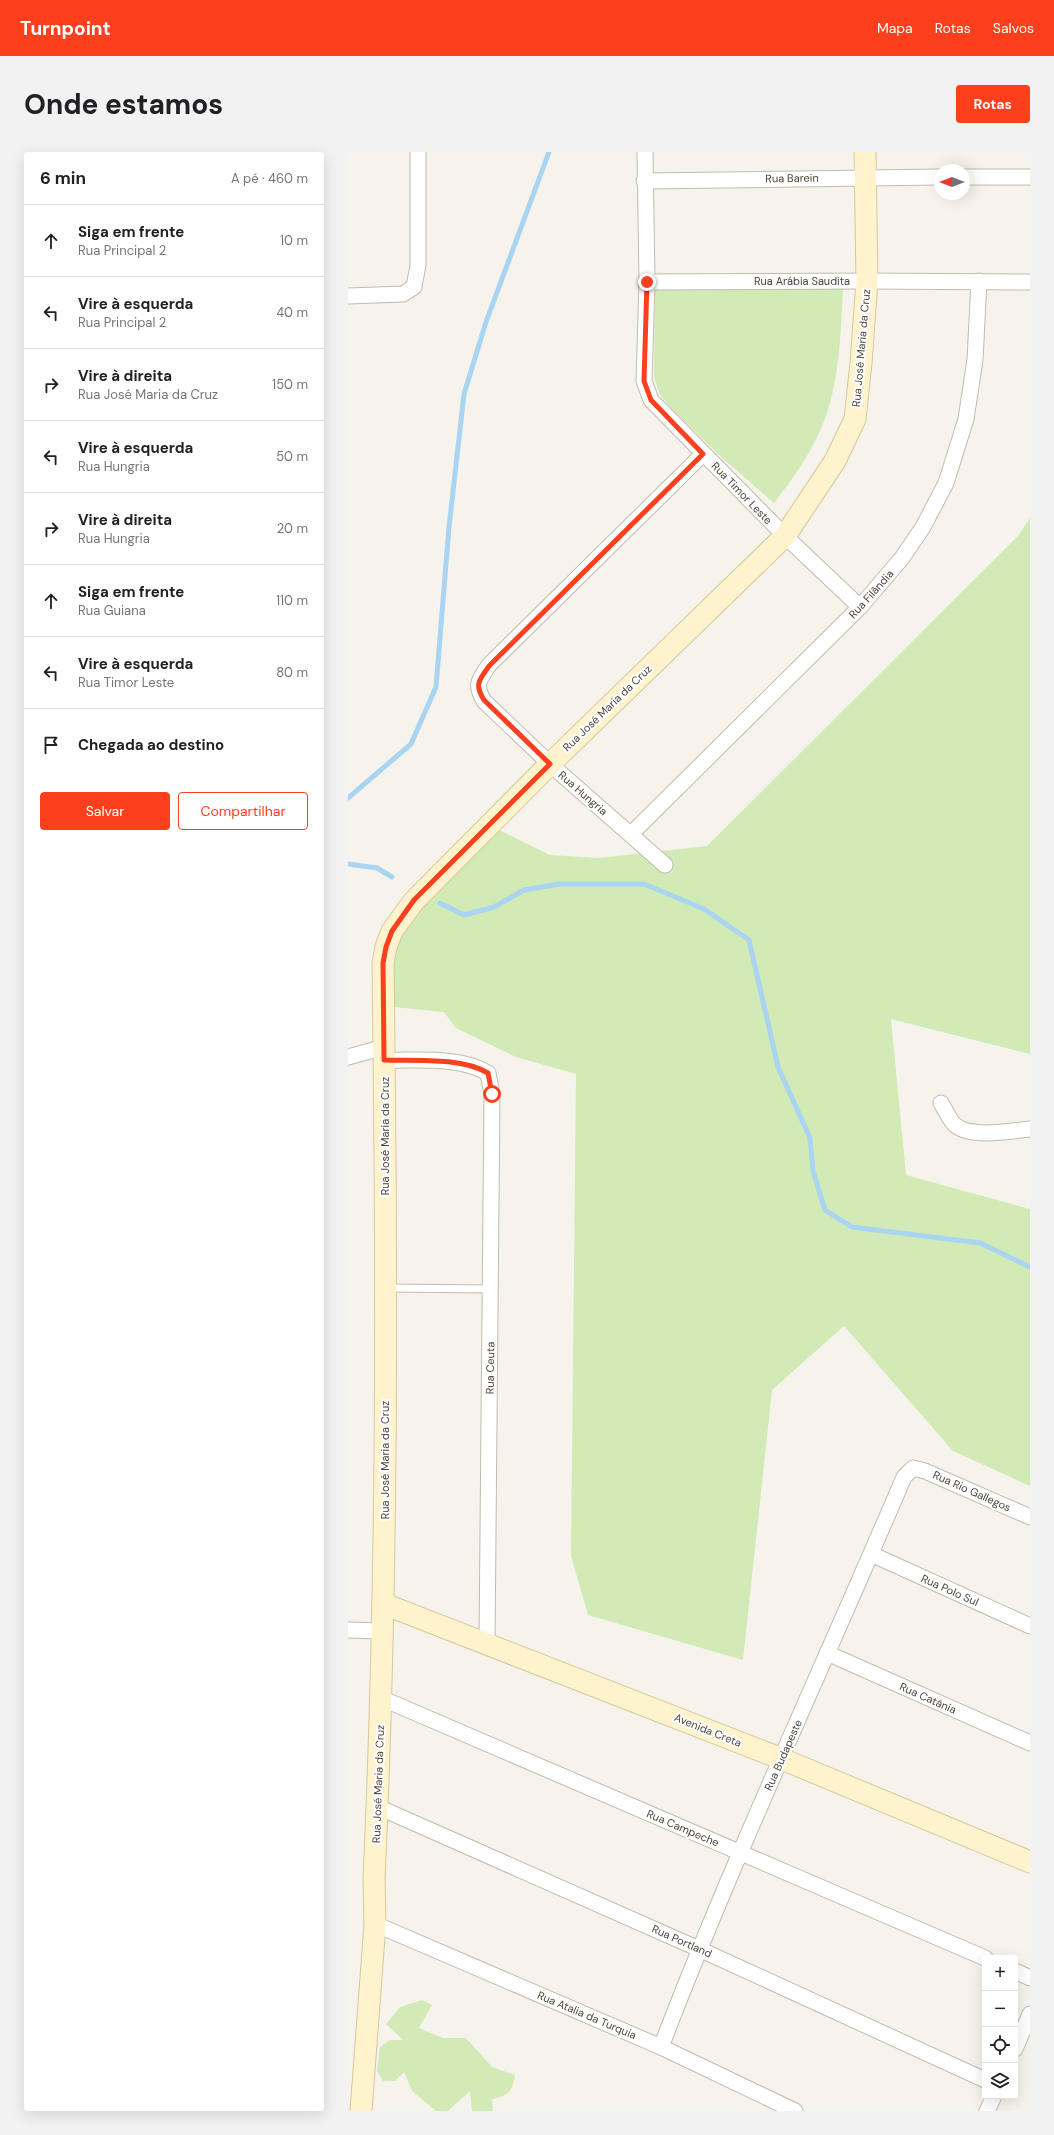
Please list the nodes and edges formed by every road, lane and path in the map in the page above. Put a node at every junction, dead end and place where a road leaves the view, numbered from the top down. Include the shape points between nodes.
1 (418, 152) edge
2 (645, 152) edge
3 (865, 152) edge
4 (866, 177) junction
5 (934, 177) edge
6 (970, 177) edge
7 (1030, 177) edge
8 (644, 181) junction
9 (867, 281) junction
10 (979, 281) junction
11 (647, 282) junction
12 (1030, 282) edge
13 (348, 296) edge
14 (703, 454) junction
15 (785, 536) junction
16 (860, 607) junction
17 (550, 764) junction
18 (631, 834) junction
19 (665, 865) dead end
20 (384, 1054) junction
21 (348, 1057) edge
22 (941, 1103) dead end
23 (1030, 1129) edge
24 (386, 1288) junction
25 (491, 1289) junction
26 (913, 1468) joint
27 (1030, 1517) edge
28 (871, 1554) junction
29 (384, 1604) junction
30 (1030, 1626) edge
31 (348, 1630) edge
32 (383, 1631) junction
33 (487, 1643) junction
34 (827, 1653) junction
35 (381, 1698) junction
36 (1030, 1743) edge
37 (782, 1759) junction
38 (378, 1807) junction
39 (739, 1852) junction
40 (1030, 1862) edge
41 (375, 1924) junction
42 (699, 1949) junction
43 (982, 1957) edge
44 (1018, 1972) edge
45 (1030, 1978) edge
46 (1030, 2014) edge
47 (1018, 2042) edge
48 (661, 2047) junction
49 (982, 2079) edge
50 (993, 2099) edge
51 (361, 2111) edge
52 (795, 2111) edge
53 (987, 2111) edge

1 - 13 street via 418,265 414,287 403,294
2 - 8 street, Rua Timor Leste
3 - 4 street, Rua José Maria da Cruz
4 - 5 street, Rua Barein
4 - 8 street, Rua Barein
4 - 9 street, Rua José Maria da Cruz
6 - 7 street
8 - 11 street, Rua Timor Leste
9 - 10 street, Rua Arábia Saudita
9 - 11 street, Rua Arábia Saudita
9 - 15 street, Rua José Maria da Cruz via 855,419 835,461
10 - 12 street, Rua Arábia Saudita
10 - 16 street, Rua Filândia via 973,375 966,419 946,483 923,527 902,558
11 - 14 street, Rua Timor Leste via 644,381 651,400
14 - 15 street, Rua Timor Leste
14 - 17 street, Rua Hungria via 510,646 486,671 478,684 478,691 484,700
15 - 16 street, Rua Timor Leste
15 - 17 street, Rua José Maria da Cruz
16 - 18 street, Rua Filândia
17 - 18 street, Rua Hungria
17 - 20 street, Rua José Maria da Cruz via 414,900 392,931 383,963
18 - 19 street, Rua Hungria
20 - 21 street, Rua Ceuta
20 - 24 street, Rua José Maria da Cruz
20 - 25 street, Rua Ceuta via 476,1066 488,1073 492,1094
22 - 23 street via 954,1124 963,1130 977,1133
24 - 25 lane
24 - 29 street, Rua José Maria da Cruz
25 - 33 street, Rua Ceuta
26 - 27 street, Rua Rio Gallegos
26 - 28 street, Rua Budapeste via 904,1477
28 - 30 street, Rua Polo Sul
28 - 34 street, Rua Budapeste
29 - 32 street, Rua José Maria da Cruz
29 - 33 street, Avenida Creta
31 - 32 street
32 - 35 street, Rua José Maria da Cruz
33 - 37 street, Avenida Creta
34 - 36 street, Rua Catânia
34 - 37 street, Rua Budapeste
35 - 38 street, Rua José Maria da Cruz
35 - 39 street, Rua Campeche
37 - 39 street, Rua Budapeste
37 - 40 street, Avenida Creta
38 - 41 street, Rua José Maria da Cruz via 374,1879
38 - 42 street, Rua Portland
39 - 42 street, Rua Budapeste
39 - 43 street, Rua Campeche
41 - 48 street, Rua Atalia da Turquia
41 - 51 street, Rua José Maria da Cruz
42 - 48 street, Rua Budapeste
42 - 49 street, Rua Portland
44 - 45 street
46 - 47 street
48 - 52 street, Rua Atalia da Turquia
50 - 53 street

